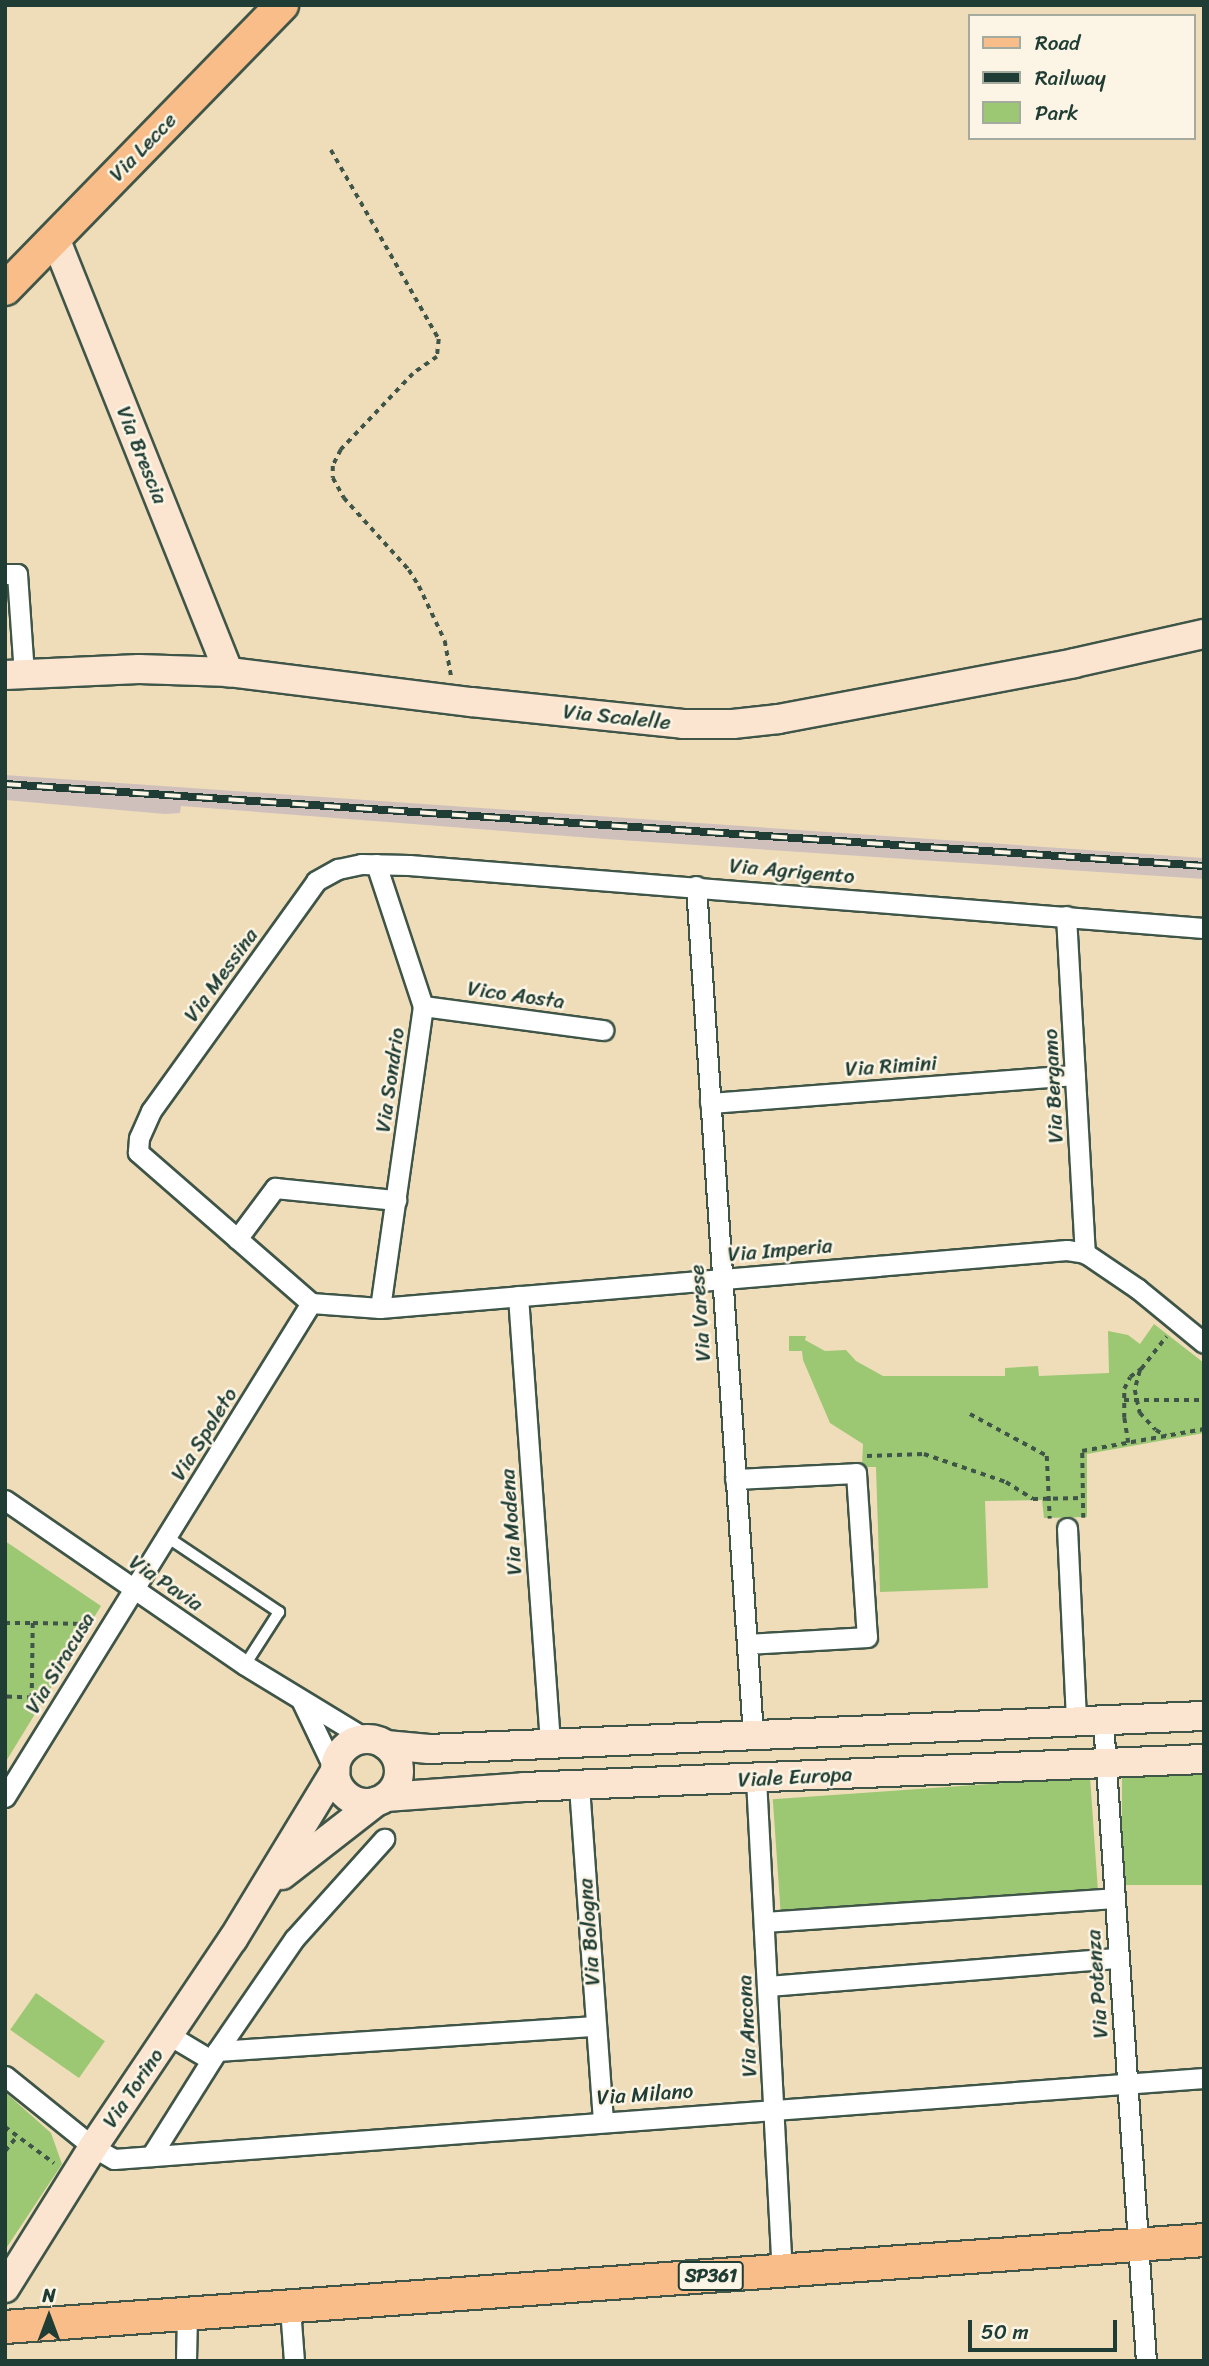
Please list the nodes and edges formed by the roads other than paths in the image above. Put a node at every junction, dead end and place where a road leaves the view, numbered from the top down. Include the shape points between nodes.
1 (282, 5) edge
2 (55, 238) junction
3 (5, 289) edge
4 (5, 574) edge
5 (1204, 634) edge
6 (229, 672) junction
7 (14, 675) edge
8 (376, 864) junction
9 (696, 886) junction
10 (1066, 916) junction
11 (1204, 928) edge
12 (423, 1006) junction
13 (603, 1030) dead end
14 (1075, 1075) junction
15 (710, 1103) junction
16 (396, 1200) junction
17 (237, 1239) junction
18 (1085, 1253) junction
19 (720, 1278) junction
20 (518, 1296) junction
21 (311, 1303) junction
22 (380, 1308) junction
23 (1204, 1343) edge
24 (735, 1479) junction
25 (5, 1500) edge
26 (1058, 1524) road end
27 (167, 1537) junction
28 (132, 1588) junction
29 (747, 1644) junction
30 (245, 1665) junction
31 (302, 1702) junction
32 (1204, 1716) edge
33 (1103, 1721) junction
34 (1076, 1722) junction
35 (753, 1736) junction
36 (376, 1742) junction
37 (563, 1744) junction
38 (1204, 1759) edge
39 (1106, 1764) junction
40 (335, 1772) junction
41 (756, 1779) junction
42 (566, 1786) junction
43 (5, 1797) edge
44 (381, 1799) junction
45 (384, 1839) dead end
46 (264, 1890) junction
47 (1114, 1898) junction
48 (764, 1922) junction
49 (1119, 1958) junction
50 (768, 1986) junction
51 (595, 2026) junction
52 (169, 2035) junction
53 (214, 2055) junction
54 (5, 2076) edge
55 (1204, 2078) edge
56 (1126, 2083) junction
57 (774, 2108) junction
58 (603, 2120) junction
59 (93, 2147) junction
60 (152, 2156) junction
61 (1204, 2240) edge
62 (1136, 2245) junction
63 (782, 2271) junction
64 (5, 2288) edge
65 (290, 2308) junction
66 (187, 2315) junction
67 (5, 2327) edge
68 (186, 2361) edge
69 (294, 2361) edge
70 (1146, 2361) edge

1 - 2 main road, Via Lecce
2 - 3 main road, Via Lecce
2 - 6 street, Via Brescia
4 - 7 street, Via Scalelle via 17,573
5 - 6 street, Via Scalelle via 1060,666 733,724 682,724
6 - 7 street, Via Scalelle via 139,669
8 - 9 street, Via Agrigento
8 - 12 street, Via Sondrio
8 - 17 street, Via Messina via 338,869 316,881 152,1111 139,1138 138,1152
9 - 10 street, Via Agrigento
9 - 15 street, Via Varese
10 - 11 street, Via Agrigento
10 - 14 street, Via Bergamo
12 - 13 street, Vico Aosta
12 - 16 street, Via Sondrio
14 - 15 street, Via Rimini
14 - 18 street, Via Bergamo
15 - 19 street, Via Varese
16 - 17 street via 275,1188
16 - 22 street, Via Sondrio
17 - 21 street
18 - 19 street, Via Imperia via 1049,1250
18 - 23 street
19 - 20 street, Via Imperia
19 - 24 street, Via Varese
20 - 22 street, Via Imperia
20 - 37 street, Via Modena
21 - 22 street, Via Imperia
21 - 27 street, Via Spoleto
24 - 29 street, Via Varese
24 - 29 street via 856,1473 867,1637
25 - 28 street, Via Pavia
26 - 34 street
27 - 28 street, Via Spoleto
27 - 30 lane via 279,1612
28 - 30 street, Via Pavia
28 - 43 street, Via Siracusa
29 - 35 street, Via Varese
30 - 31 street, Via Pavia
31 - 36 street, Via Pavia
31 - 40 street
32 - 33 street, Viale Europa
33 - 34 street, Viale Europa
33 - 39 street, Via Potenza
34 - 35 street, Viale Europa
35 - 37 street, Viale Europa
35 - 41 street
36 - 37 street, Viale Europa via 429,1749
36 - 40 street via 347,1745
36 - 44 street via 393,1753 399,1771 393,1790
37 - 42 street
38 - 39 street, Viale Europa
39 - 41 street, Viale Europa
39 - 47 street, Via Potenza
40 - 44 street via 348,1797 357,1802
40 - 46 street, Via Torino
41 - 42 street, Viale Europa
41 - 48 street, Via Ancona
42 - 44 street, Viale Europa via 429,1792
42 - 51 street, Via Bologna
44 - 46 street, Via Torino
45 - 53 street via 294,1939
46 - 52 street, Via Torino
47 - 48 street
47 - 49 street, Via Potenza
48 - 50 street, Via Ancona
49 - 50 street
49 - 56 street, Via Potenza
50 - 57 street, Via Ancona
51 - 53 street
51 - 58 street, Via Bologna
52 - 53 street
52 - 59 street, Via Torino
53 - 60 street
54 - 59 street
55 - 56 street, Via Milano
56 - 57 street, Via Milano
56 - 62 street, Via Potenza
57 - 58 street, Via Milano
57 - 63 street, Via Ancona
58 - 60 street, Via Milano
59 - 60 street, Via Milano via 114,2159
59 - 64 street, Via Torino
61 - 62 main road, SP361
62 - 63 main road, SP361
62 - 70 street, Via Potenza
63 - 65 main road, SP361
65 - 66 main road, SP361
65 - 69 street
66 - 67 main road, SP361
66 - 68 street

